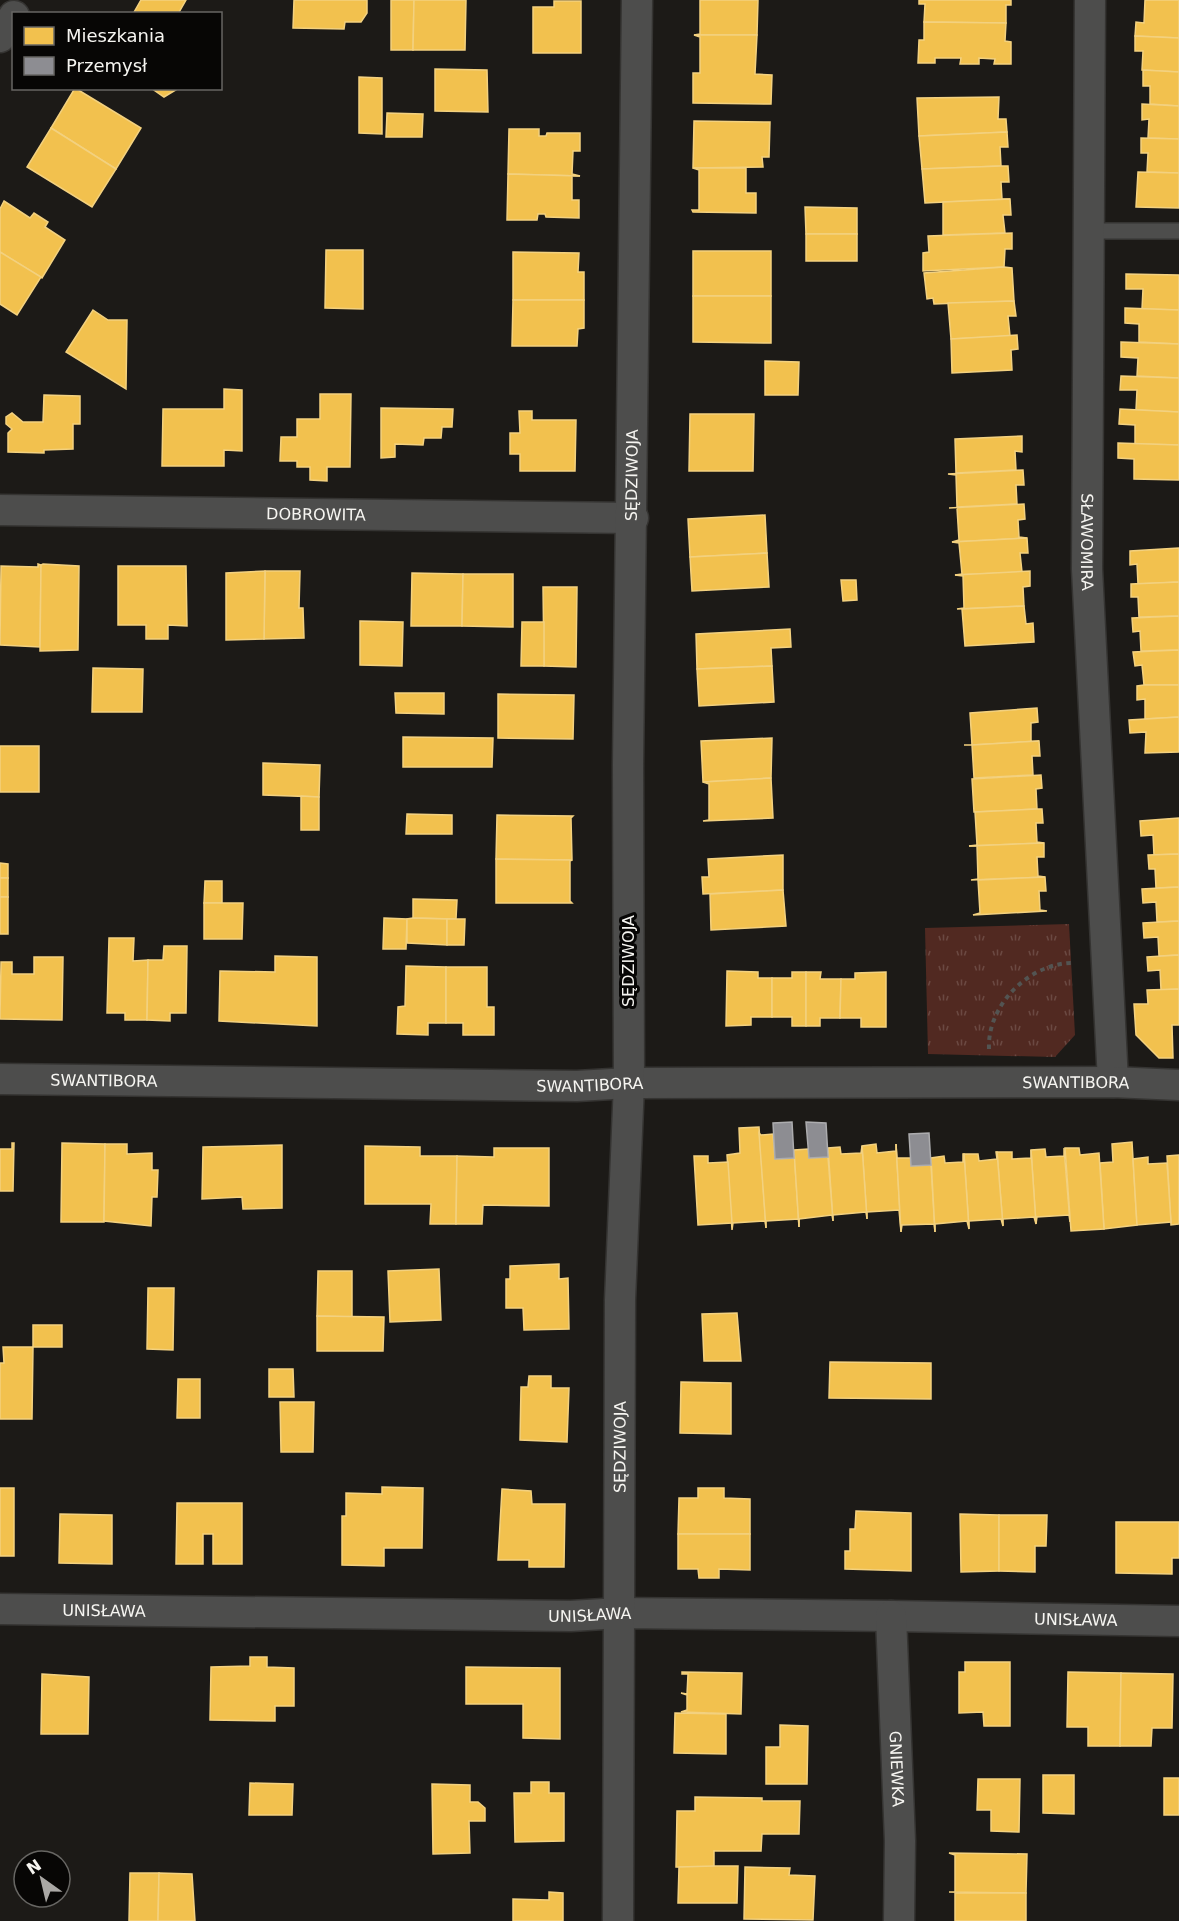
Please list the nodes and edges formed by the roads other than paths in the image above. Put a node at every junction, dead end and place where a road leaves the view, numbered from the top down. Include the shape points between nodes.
1 (637, 0) edge
2 (1090, 0) edge
3 (12, 18) edge
4 (0, 38) edge
5 (1088, 231) junction
6 (1179, 231) edge
7 (0, 510) edge
8 (633, 518) junction
9 (0, 1079) edge
10 (1113, 1082) junction
11 (628, 1083) junction
12 (1179, 1085) edge
13 (0, 1609) edge
14 (620, 1613) junction
15 (891, 1616) junction
16 (1179, 1622) edge
17 (618, 1921) edge
18 (899, 1921) edge

1 - 8 street, SĘDZIWOJA
2 - 5 street, SŁAWOMIRA
3 - 4 street
5 - 6 lane
5 - 10 street, SŁAWOMIRA via 1087,569
7 - 8 street, DOBROWITA
8 - 11 street, SĘDZIWOJA
9 - 11 street, SWANTIBORA via 577,1086
10 - 11 street, SWANTIBORA
10 - 12 street, SWANTIBORA
11 - 14 street, SĘDZIWOJA via 620,1300
13 - 14 street, UNISŁAWA via 571,1616
14 - 15 street, UNISŁAWA
14 - 17 street, SĘDZIWOJA
15 - 16 street, UNISŁAWA
15 - 18 street, GNIEWKA via 900,1841

